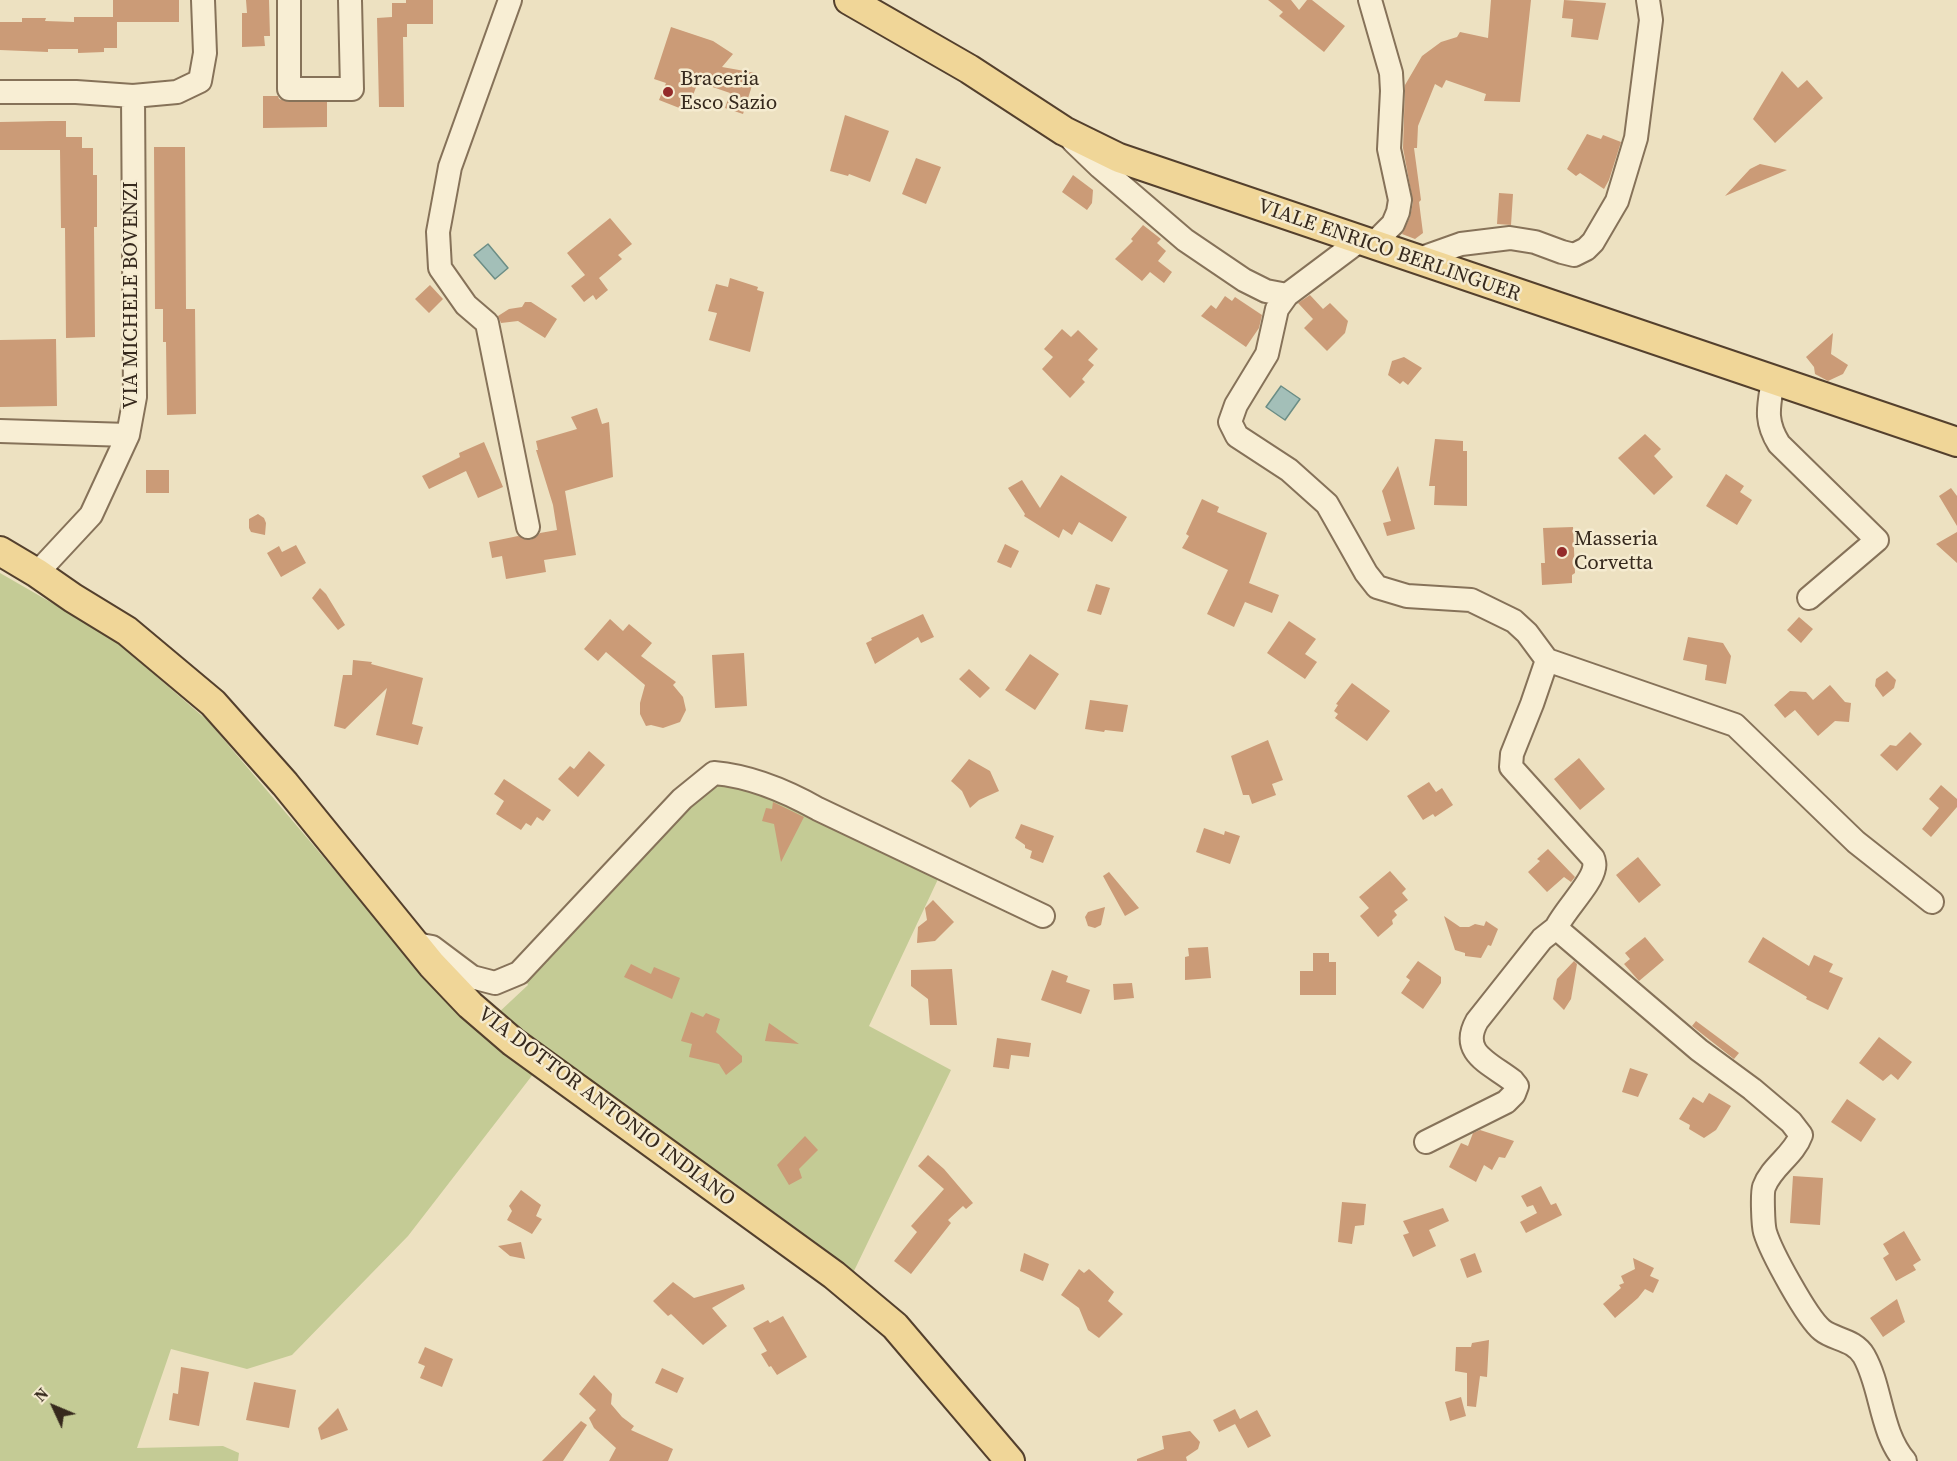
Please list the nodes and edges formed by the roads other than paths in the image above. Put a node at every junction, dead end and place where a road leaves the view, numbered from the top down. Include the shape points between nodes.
1 (203, 0) edge
2 (289, 0) edge
3 (350, 0) edge
4 (510, 0) edge
5 (849, 0) edge
6 (1370, 0) edge
7 (1648, 0) edge
8 (0, 92) edge
9 (133, 96) junction
10 (1064, 131) junction
11 (1366, 243) junction
12 (1416, 260) junction
13 (1287, 295) junction
14 (1773, 380) junction
15 (0, 431) edge
16 (128, 435) junction
17 (1957, 442) edge
18 (528, 527) dead end
19 (0, 551) edge
20 (37, 573) junction
21 (1809, 598) dead end
22 (1547, 660) junction
23 (1932, 902) dead end
24 (1043, 916) dead end
25 (1556, 928) junction
26 (415, 943) junction
27 (1426, 1142) dead end
28 (1010, 1461) edge
29 (1905, 1461) edge

1 - 9 street via 205,53 200,81 177,92
2 - 3 street via 289,89 352,88
4 - 18 street via 450,167 438,232 440,268 466,305 487,323
5 - 10 main road, VIALE ENRICO BERLINGUER via 969,69
6 - 11 street via 1391,74 1389,149 1400,200 1393,224
7 - 12 street via 1651,20 1636,138 1617,201 1593,242 1574,255 1510,238 1461,244
8 - 9 street
9 - 16 street, VIA MICHELE BOVENZI via 135,397
10 - 11 main road, VIALE ENRICO BERLINGUER via 1119,158
10 - 13 street via 1185,240 1244,280 1266,291
11 - 12 main road, VIALE ENRICO BERLINGUER
11 - 13 street
12 - 14 main road, VIALE ENRICO BERLINGUER
13 - 22 street via 1277,309 1267,354 1236,405 1230,422 1236,436 1289,470 1327,504 1377,587 1407,596 1471,600 1514,621
14 - 17 main road, VIALE ENRICO BERLINGUER
14 - 21 street via 1768,416 1779,444 1877,540
15 - 16 street
16 - 20 street, VIA MICHELE BOVENZI via 91,515
19 - 20 main road, VIA DOTTOR ANTONIO INDIANO
20 - 26 main road, VIA DOTTOR ANTONIO INDIANO via 127,631 213,703
22 - 23 street via 1735,725 1856,842
22 - 25 street via 1512,754 1511,767 1593,858 1595,867
24 - 26 street via 793,794 714,773 682,799 519,973 495,983 472,977 432,947
25 - 27 street via 1542,939 1471,1032 1475,1053 1513,1081 1517,1086 1514,1094 1506,1102
25 - 29 street via 1699,1050 1783,1115 1801,1135 1763,1188 1764,1231 1802,1306 1822,1331 1846,1340 1863,1353 1891,1437
26 - 28 main road, VIA DOTTOR ANTONIO INDIANO via 470,1005 513,1042 834,1275 895,1326

